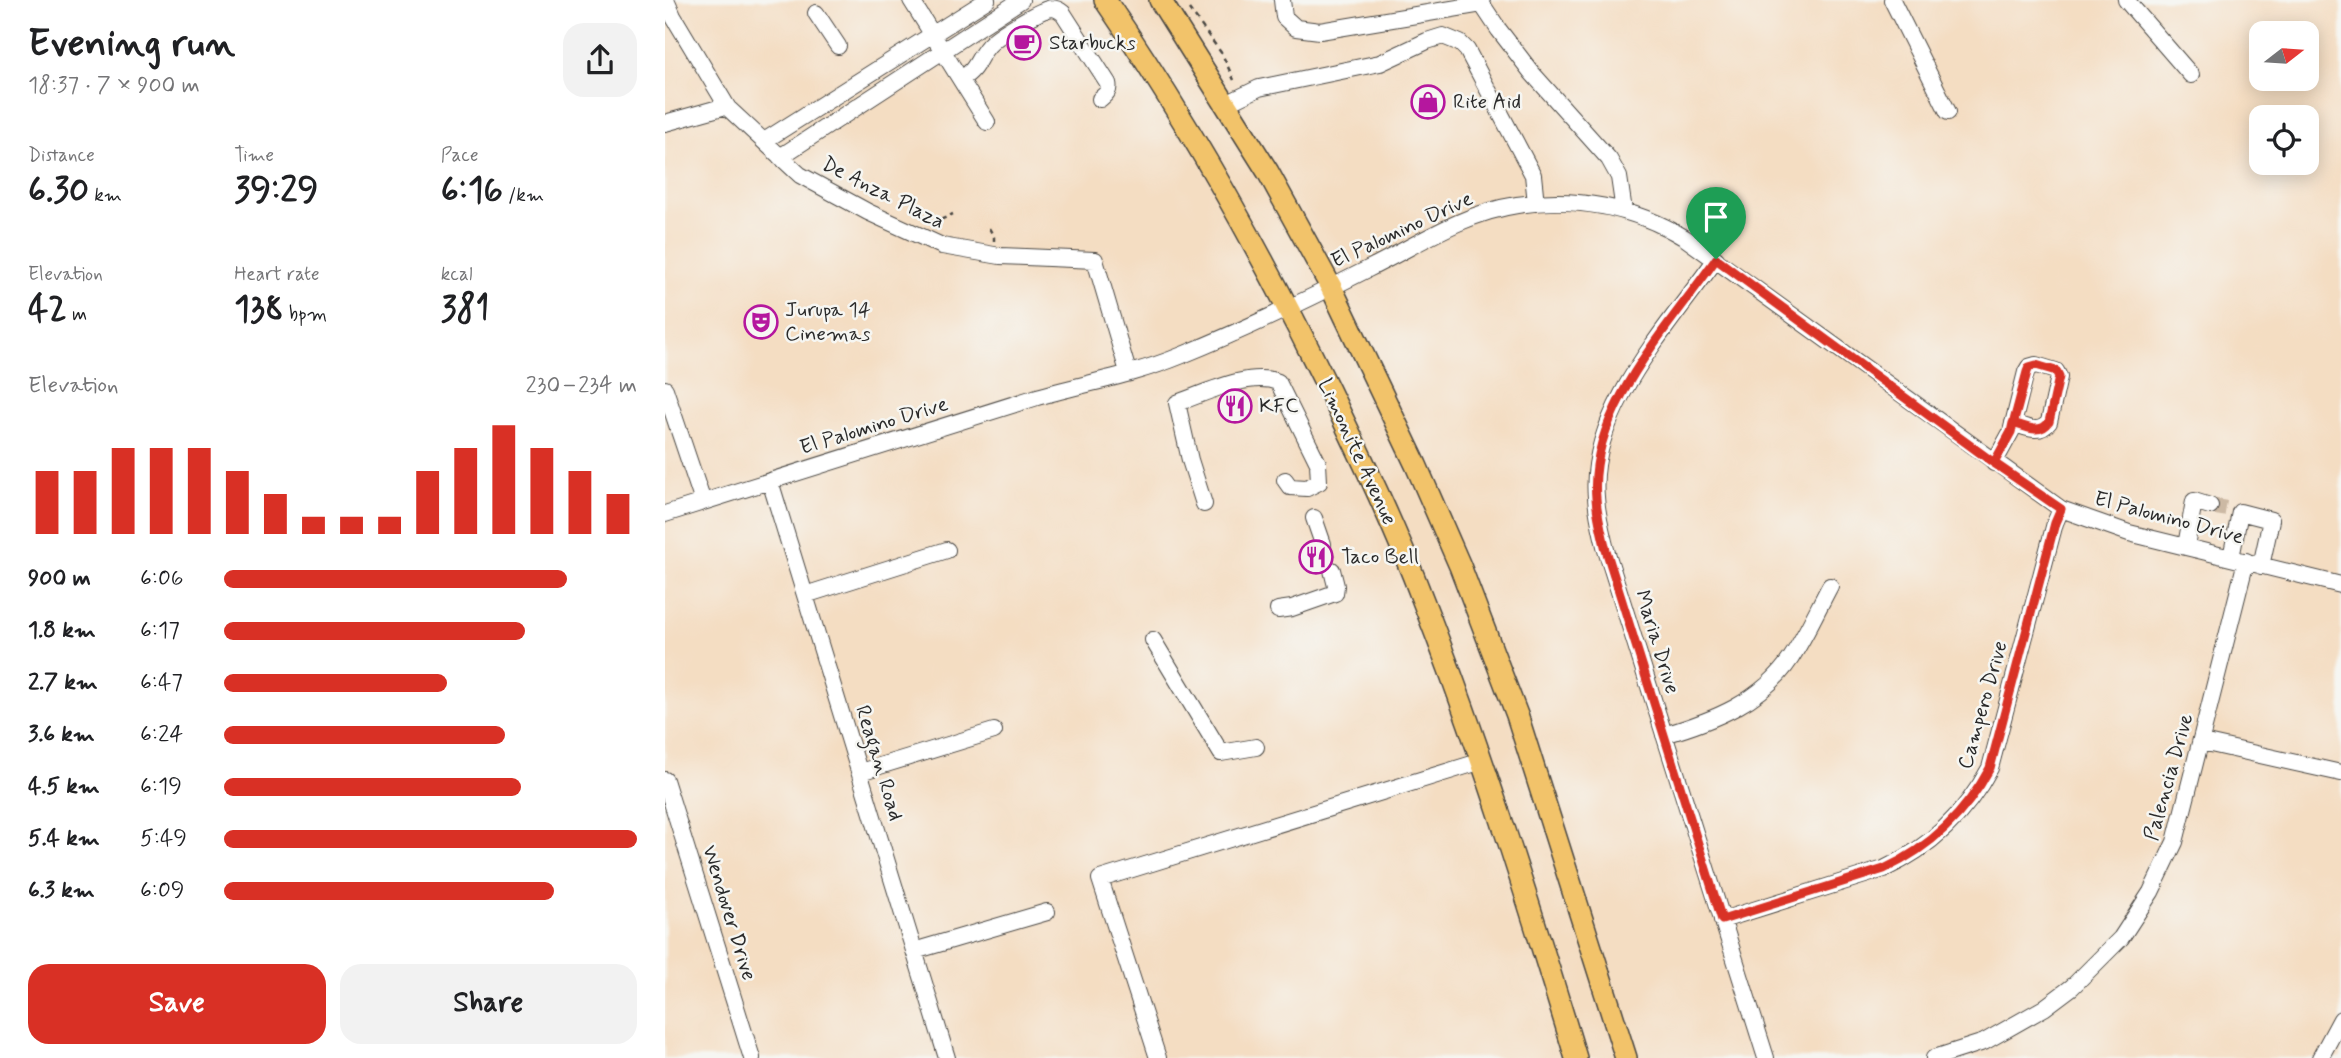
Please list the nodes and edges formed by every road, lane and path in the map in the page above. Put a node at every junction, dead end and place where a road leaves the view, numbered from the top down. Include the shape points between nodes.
1 (666, 0) edge
2 (911, 0) edge
3 (987, 0) edge
4 (1021, 0) edge
5 (1105, 0) edge
6 (1160, 0) edge
7 (1282, 0) edge
8 (1892, 0) edge
9 (2126, 0) edge
10 (1481, 2) edge
11 (1188, 8) dead end
12 (816, 13) dead end
13 (933, 34) junction
14 (838, 46) dead end
15 (944, 50) junction
16 (2191, 75) dead end
17 (961, 79) junction
18 (1234, 80) dead end
19 (1100, 99) dead end
20 (1226, 104) junction
21 (726, 106) junction
22 (1948, 112) dead end
23 (987, 122) dead end
24 (665, 123) edge
25 (764, 141) junction
26 (781, 157) junction
27 (1536, 204) junction
28 (1624, 211) junction
29 (1716, 259) junction
30 (1331, 287) junction
31 (1289, 307) junction
32 (1128, 372) junction
33 (665, 389) edge
34 (2013, 423) dead end
35 (1994, 463) junction
36 (1285, 480) dead end
37 (770, 481) junction
38 (703, 502) junction
39 (1204, 504) dead end
40 (2210, 506) tunnel mouth
41 (2061, 509) junction
42 (665, 514) edge
43 (1314, 518) dead end
44 (1323, 544) tunnel mouth
45 (2186, 546) junction
46 (947, 550) dead end
47 (2246, 562) junction
48 (1332, 570) tunnel mouth
49 (2341, 585) edge
50 (1830, 586) dead end
51 (805, 594) junction
52 (1278, 610) dead end
53 (1153, 640) dead end
54 (994, 731) dead end
55 (1664, 735) junction
56 (2202, 741) junction
57 (1256, 747) dead end
58 (1482, 761) junction
59 (860, 772) junction
60 (2341, 773) edge
61 (665, 780) edge
62 (1047, 912) dead end
63 (1722, 920) junction
64 (914, 951) junction
65 (2341, 1019) edge
66 (752, 1058) edge
67 (947, 1058) edge
68 (1158, 1058) edge
69 (1576, 1058) edge
70 (1626, 1058) edge
71 (1766, 1058) edge
72 (1934, 1058) edge
73 (2321, 1058) edge

1 - 21 street, De Anza Plaza
2 - 13 street
3 - 13 street
4 - 15 street
5 - 31 main road, Limonite Avenue via 1164,90
6 - 20 main road
7 - 10 street via 1285,17 1296,28 1320,31
8 - 22 street
9 - 16 street
10 - 28 street via 1532,73 1609,159 1619,177
11 - 18 path via 1223,54
12 - 14 street
13 - 15 street
13 - 25 street
15 - 17 street
15 - 26 street
17 - 19 street via 974,71 993,41 1049,8 1057,9 1108,83 1107,94
17 - 23 street
20 - 27 street via 1259,88 1380,63 1443,36 1467,50 1533,175
20 - 30 main road
21 - 24 street
21 - 25 street, De Anza Plaza
25 - 26 street, De Anza Plaza
26 - 32 street, De Anza Plaza via 800,175 942,246 1000,256 1095,260
27 - 28 street, El Palomino Drive via 1579,203
27 - 30 street, El Palomino Drive via 1461,220
28 - 29 street, El Palomino Drive via 1668,228
29 - 35 street, El Palomino Drive
29 - 55 street, Maria Drive via 1624,389 1598,463 1595,495 1599,523
30 - 31 street, El Palomino Drive
30 - 70 main road via 1416,465 1501,670
31 - 32 street, El Palomino Drive via 1177,357
31 - 58 main road, Limonite Avenue via 1380,496
32 - 37 street, El Palomino Drive
33 - 38 street
34 - 35 street
35 - 41 street, El Palomino Drive
36 - 39 street via 1290,487 1307,488 1319,482 1318,463 1278,382 1250,378 1177,402
37 - 38 street, El Palomino Drive
37 - 51 street, Reagan Road
38 - 42 street, El Palomino Drive
40 - 45 street via 2194,501
41 - 45 street, El Palomino Drive via 2129,533
41 - 63 street, Campero Drive via 1990,768 1977,793 1958,816 1907,858
43 - 44 street
45 - 47 street, El Palomino Drive
46 - 51 street
47 - 47 street via 2271,520 2234,511
47 - 49 street, El Palomino Drive
47 - 56 street, Palencia Drive
48 - 52 street via 1335,593
50 - 55 street via 1789,660 1768,683 1724,714
51 - 59 street, Reagan Road
53 - 57 street via 1221,752
54 - 59 street
55 - 63 street, Maria Drive
56 - 60 street
56 - 72 street, Palencia Drive via 2175,842 2151,892 2121,938 2072,988 2044,1008 1984,1042
58 - 68 street via 1100,878
58 - 69 main road, Limonite Avenue
59 - 64 street, Reagan Road
61 - 66 street, Wendover Drive
62 - 64 street
63 - 71 street, Maria Drive
64 - 67 street, Reagan Road
65 - 73 street

